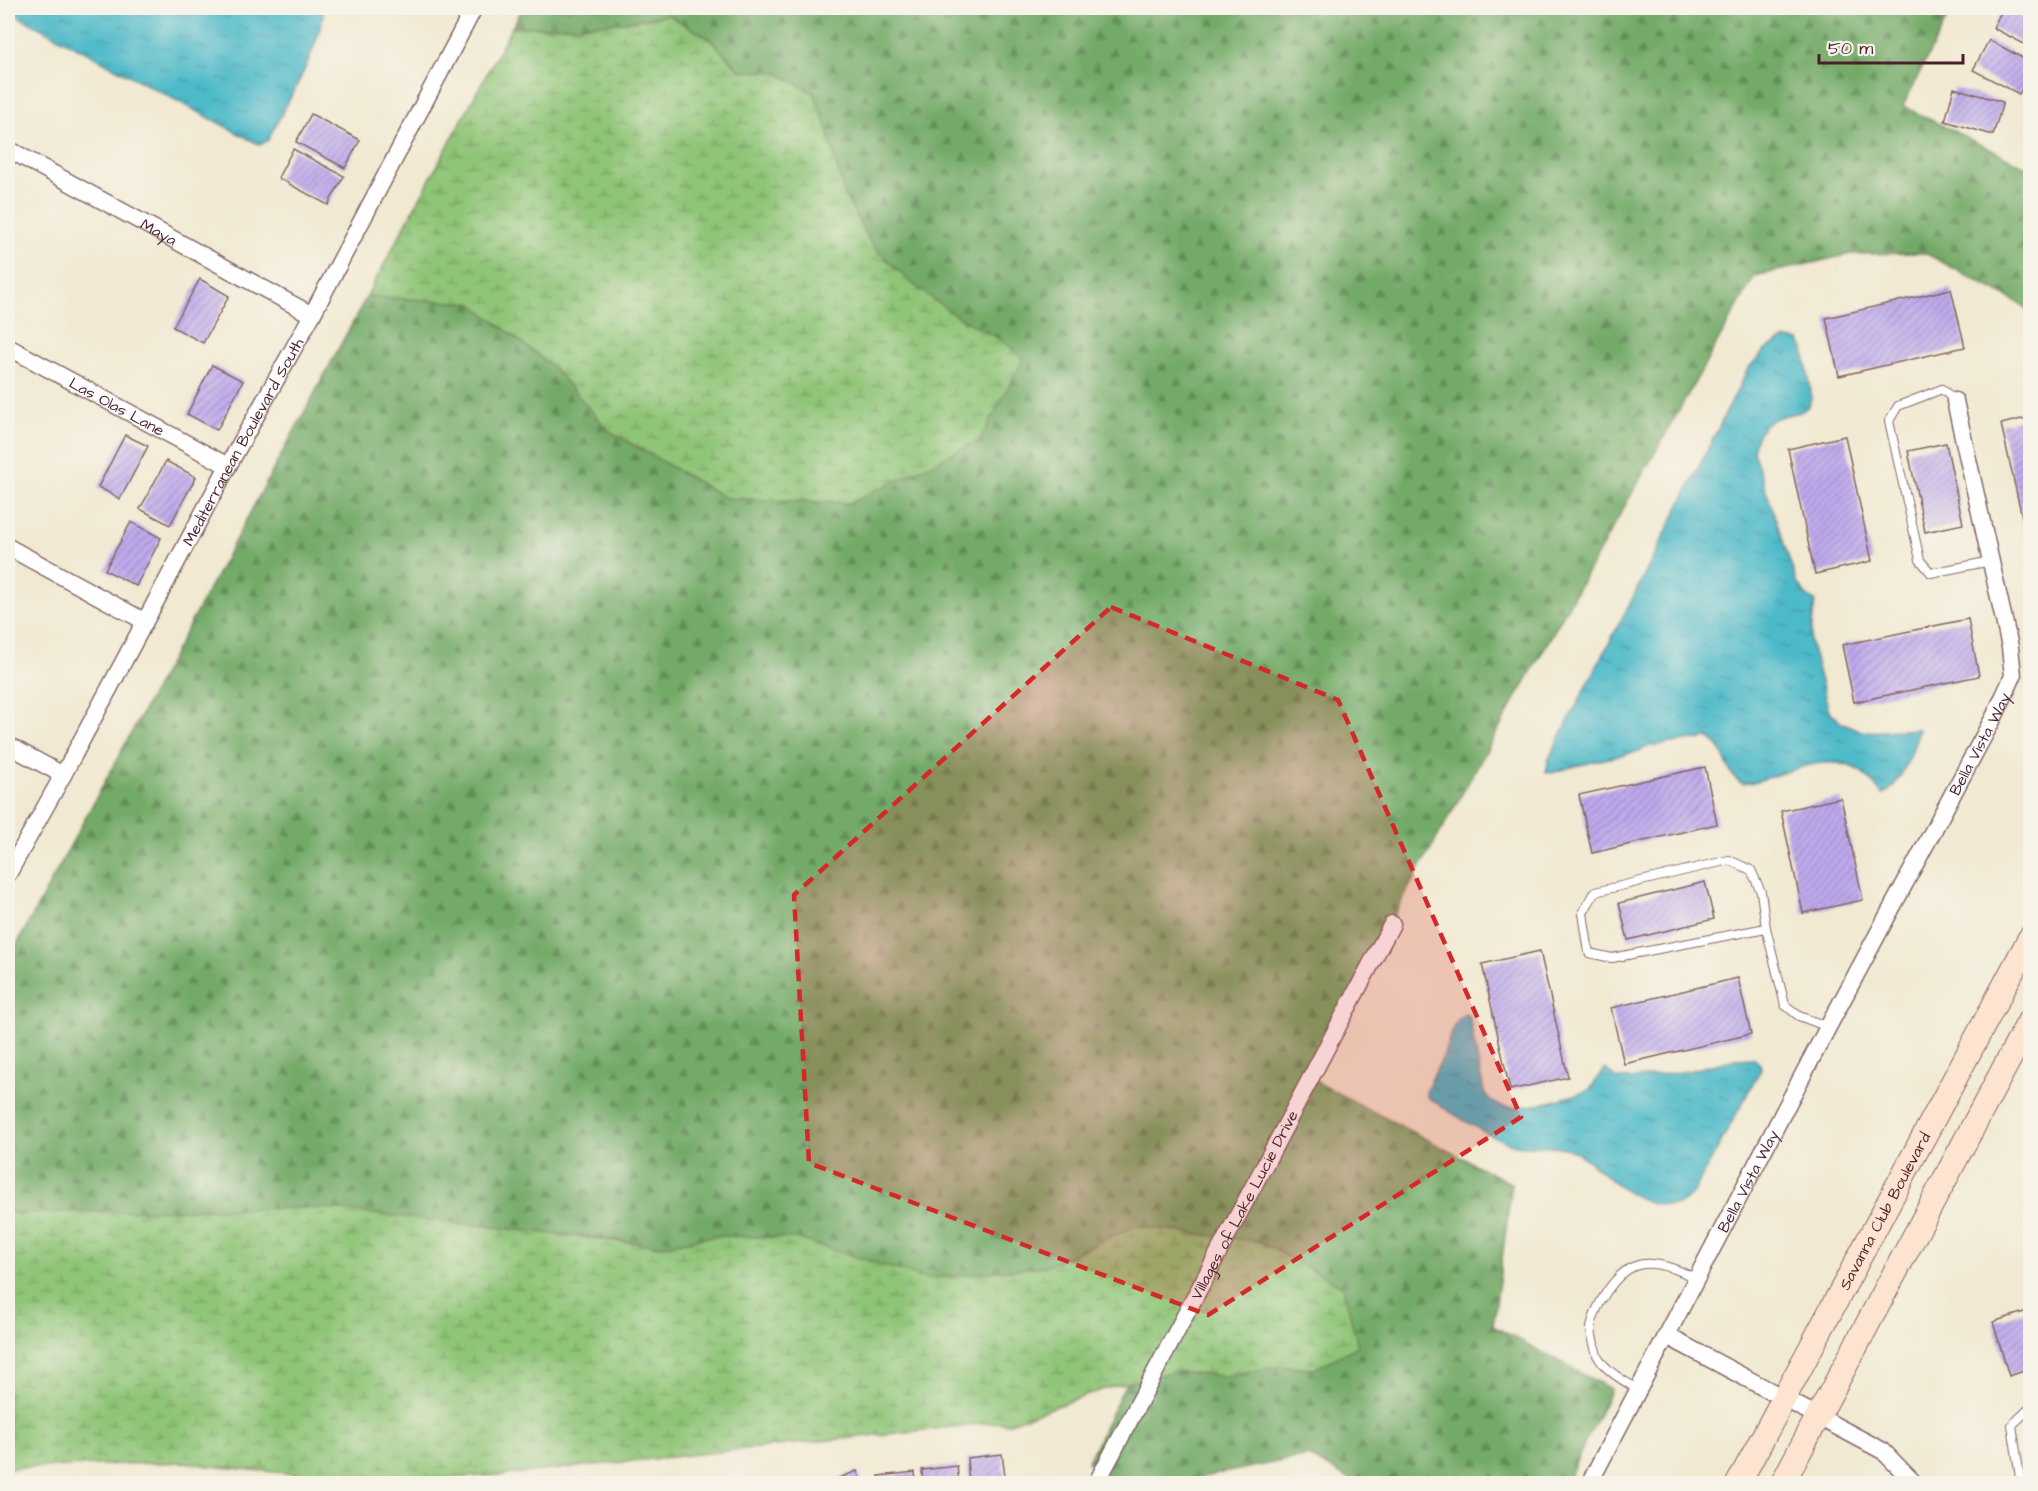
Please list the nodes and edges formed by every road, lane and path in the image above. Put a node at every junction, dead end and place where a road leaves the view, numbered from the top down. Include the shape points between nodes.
1 (474, 8) edge
2 (8, 149) edge
3 (312, 315) junction
4 (8, 347) edge
5 (1955, 401) joint
6 (228, 466) junction
7 (8, 547) edge
8 (1991, 561) junction
9 (144, 621) junction
10 (8, 745) edge
11 (63, 775) junction
12 (8, 874) edge
13 (1392, 924) dead end
14 (1766, 928) junction
15 (2031, 938) edge
16 (2031, 1020) edge
17 (1828, 1028) junction
18 (1696, 1279) junction
19 (1667, 1336) junction
20 (1639, 1390) junction
21 (1784, 1398) junction
22 (2031, 1408) edge
23 (1817, 1416) junction
24 (1096, 1484) edge
25 (1590, 1484) edge
26 (1738, 1484) edge
27 (1782, 1484) edge
28 (1915, 1484) edge
29 (2021, 1484) edge

1 - 3 street, Mediterranean Boulevard South
2 - 3 street, Maya
3 - 6 street, Mediterranean Boulevard South
4 - 6 street, Las Olas Lane
5 - 8 street, Bella Vista Way
5 - 8 lane via 1942,389 1898,406 1889,421 1920,560 1931,573
6 - 9 street, Mediterranean Boulevard South
7 - 9 street
8 - 17 street, Bella Vista Way via 2013,676
9 - 11 street, Mediterranean Boulevard South
10 - 11 street
11 - 12 street, Mediterranean Boulevard South
13 - 24 street, Villages of Lake Lucie Drive
14 - 14 lane via 1761,892 1750,870 1729,860 1594,892 1582,913 1589,953 1612,958
14 - 17 lane via 1785,1005 1799,1016
15 - 21 street, Savanna Club Boulevard
16 - 23 street
17 - 18 street, Bella Vista Way
18 - 19 street, Bella Vista Way
18 - 20 lane via 1657,1264 1635,1266 1615,1280 1600,1302 1591,1329 1598,1356 1616,1377
19 - 20 street, Bella Vista Way
19 - 21 street
20 - 25 street, Bella Vista Way
21 - 23 street
21 - 26 street, Savanna Club Boulevard
22 - 29 lane via 2012,1425
23 - 27 street
23 - 28 street via 1883,1451

